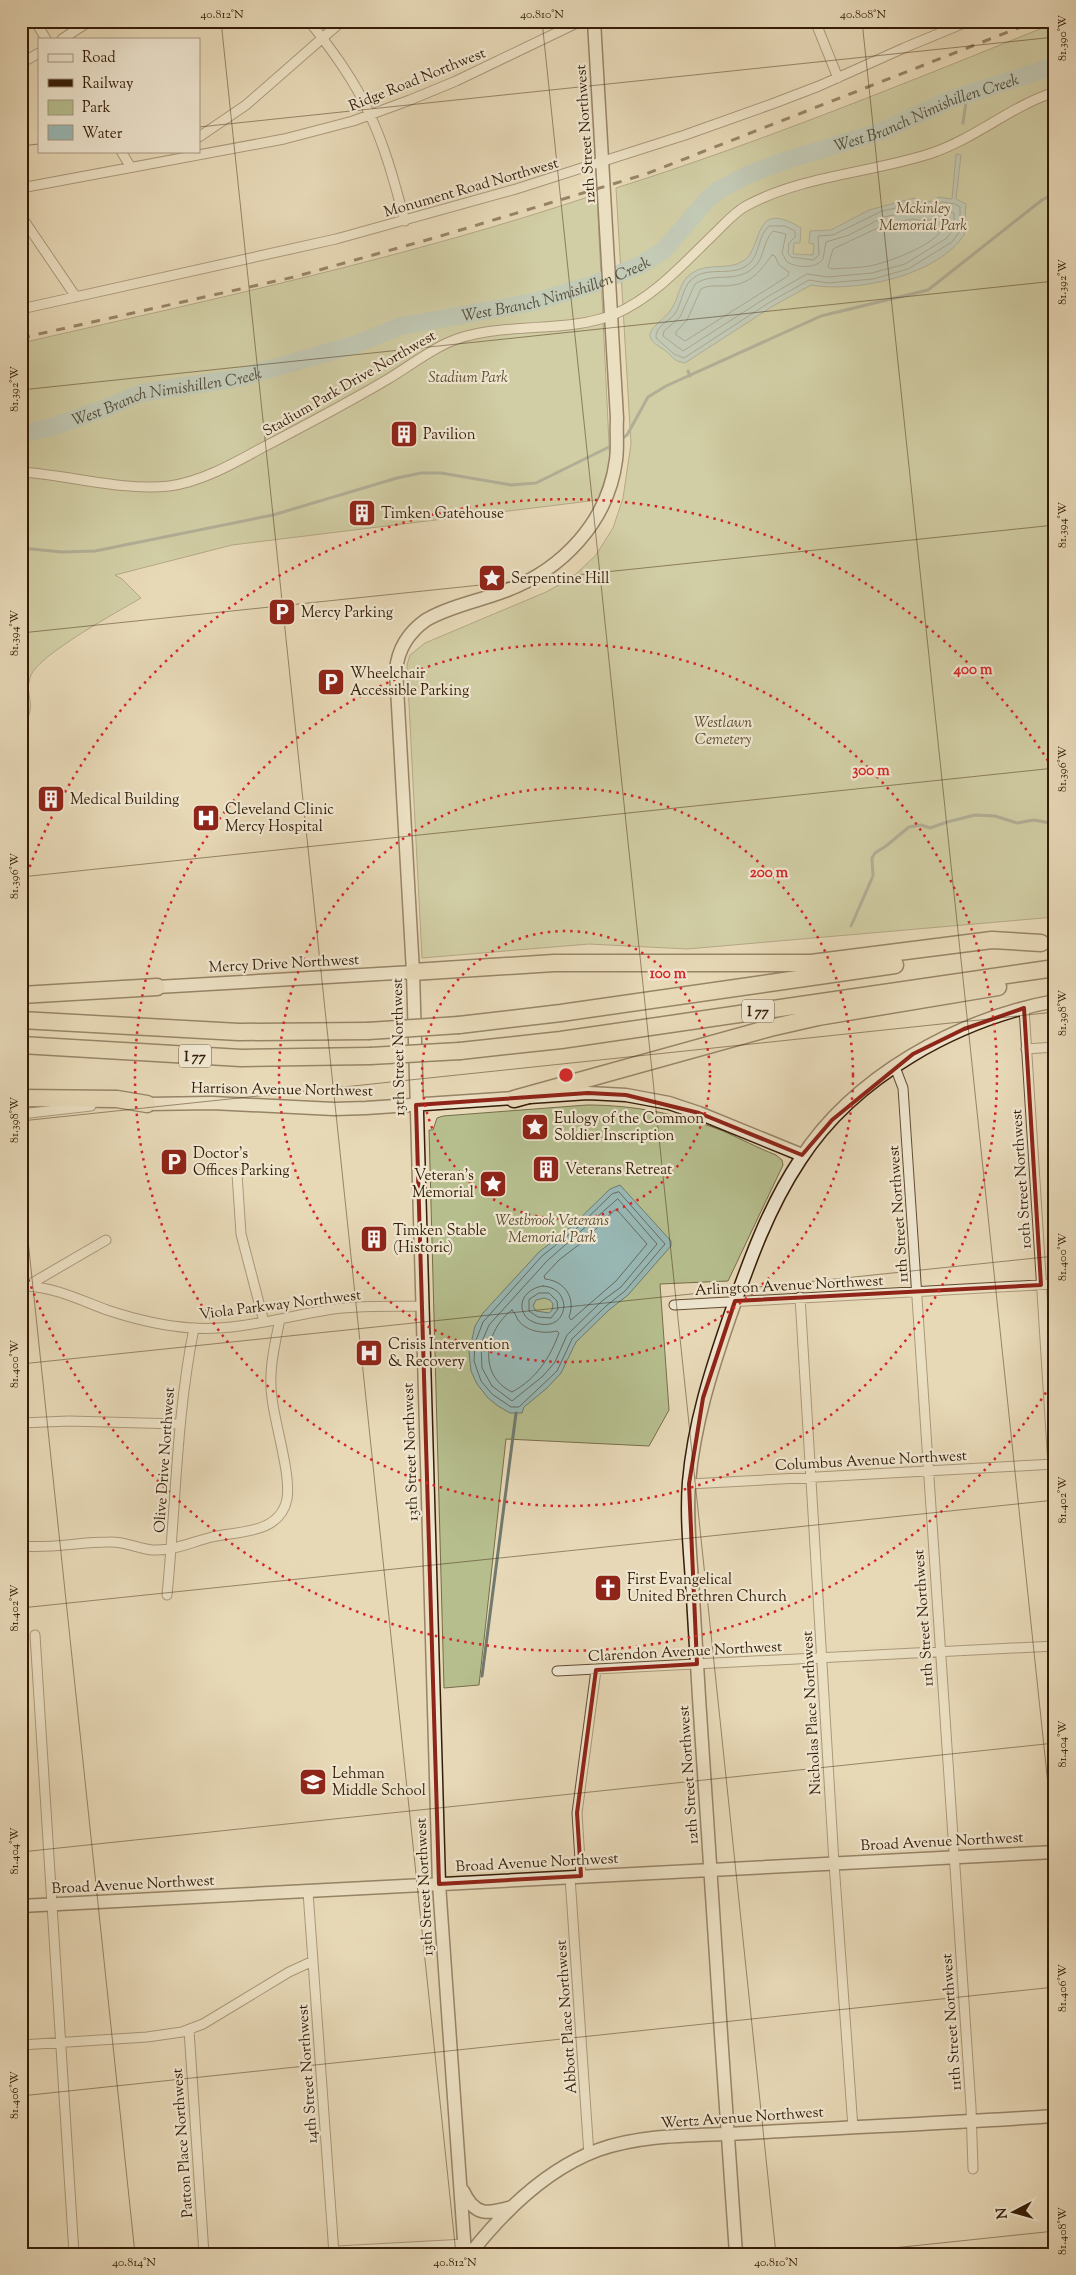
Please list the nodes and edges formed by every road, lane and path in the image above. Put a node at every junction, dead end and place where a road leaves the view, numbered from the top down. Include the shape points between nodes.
1 (34, 21) edge
2 (90, 21) edge
3 (309, 21) edge
4 (342, 21) edge
5 (581, 21) edge
6 (594, 21) edge
7 (815, 21) edge
8 (967, 22) edge
9 (45, 38) edge
10 (64, 38) edge
11 (323, 39) junction
12 (38, 54) edge
13 (21, 63) edge
14 (838, 78) junction
15 (1055, 92) edge
16 (370, 115) junction
17 (200, 136) edge
18 (121, 152) edge
19 (172, 152) edge
20 (155, 161) junction
21 (603, 162) junction
22 (130, 166) junction
23 (21, 188) edge
24 (21, 216) edge
25 (404, 221) junction
26 (76, 297) junction
27 (21, 309) edge
28 (611, 309) junction
29 (21, 472) edge
30 (401, 649) joint
31 (1048, 942) edge
32 (1055, 968) edge
33 (413, 972) junction
34 (1055, 976) edge
35 (157, 987) joint
36 (21, 995) edge
37 (1055, 1001) edge
38 (1024, 1008) junction
39 (21, 1020) edge
40 (21, 1045) edge
41 (1055, 1047) edge
42 (1026, 1048) junction
43 (895, 1067) junction
44 (21, 1098) edge
45 (514, 1099) junction
46 (147, 1104) junction
47 (416, 1105) junction
48 (21, 1114) edge
49 (802, 1155) junction
50 (237, 1174) dead end
51 (106, 1240) dead end
52 (1055, 1284) edge
53 (1041, 1285) junction
54 (24, 1287) edge
55 (917, 1292) junction
56 (800, 1297) junction
57 (735, 1301) junction
58 (674, 1305) dead end
59 (422, 1306) junction
60 (280, 1318) junction
61 (264, 1322) junction
62 (194, 1328) junction
63 (21, 1423) edge
64 (179, 1424) junction
65 (1054, 1464) edge
66 (928, 1471) junction
67 (811, 1477) junction
68 (689, 1484) junction
69 (1055, 1497) edge
70 (21, 1546) edge
71 (172, 1549) junction
72 (167, 1595) dead end
73 (35, 1635) dead end
74 (1055, 1646) edge
75 (939, 1652) junction
76 (822, 1658) junction
77 (696, 1664) junction
78 (596, 1670) junction
79 (557, 1671) dead end
80 (1055, 1852) edge
81 (954, 1857) junction
82 (834, 1863) junction
83 (710, 1870) junction
84 (575, 1877) junction
85 (439, 1884) junction
86 (308, 1892) junction
87 (52, 1904) junction
88 (21, 1906) edge
89 (312, 1961) junction
90 (188, 2030) junction
91 (60, 2043) junction
92 (21, 2045) edge
93 (1055, 2116) edge
94 (972, 2121) junction
95 (853, 2128) junction
96 (728, 2135) junction
97 (589, 2155) junction
98 (973, 2169) dead end
99 (460, 2185) junction
100 (514, 2206) junction
101 (467, 2251) edge
102 (333, 2252) edge
103 (74, 2254) edge
104 (204, 2254) edge
105 (283, 2254) edge
106 (736, 2254) edge

1 - 9 street
2 - 10 street
3 - 11 street
4 - 11 street
5 - 16 street, Ridge Road Northwest via 456,81
6 - 21 main road, 12th Street Northwest
7 - 14 street
8 - 14 street, Monument Road Northwest
11 - 16 street
11 - 17 street via 246,105
12 - 13 street
14 - 21 street, Monument Road Northwest via 685,136
15 - 28 street, Stadium Park Drive Northwest via 933,153 801,185 744,207 654,290 634,304
16 - 20 street, Ridge Road Northwest via 284,139
16 - 25 street via 389,166
18 - 22 street
19 - 20 street
20 - 22 street, Ridge Road Northwest
21 - 25 street, Monument Road Northwest
21 - 28 main road, 12th Street Northwest
22 - 23 street, Ridge Road Northwest
24 - 26 street
25 - 26 street, Monument Road Northwest via 301,248
26 - 27 street, Monument Road Northwest
28 - 29 street, Stadium Park Drive Northwest via 586,322 484,333 450,342 294,432 191,481 141,486
28 - 30 main road, 12th Street Northwest via 616,460 601,508 585,534 545,573 426,620
30 - 33 main road, 13th Street Northwest via 396,676
31 - 33 highway via 992,940 812,963 554,963
31 - 39 highway, I 77, bridge via 553,1015 459,1025 368,1031 219,1031
32 - 40 highway, I 77, bridge via 460,1052 241,1058
33 - 35 main road, Mercy Drive Northwest
33 - 47 main road, 13th Street Northwest
34 - 45 highway via 818,1017
35 - 36 highway
37 - 38 main road
38 - 42 street, 10th Street Northwest
38 - 43 main road via 964,1030 913,1054
41 - 42 street
42 - 53 street, 10th Street Northwest
43 - 49 main road, 12th Street Northwest via 854,1099
43 - 55 street, 11th Street Northwest via 903,1088
44 - 46 highway via 118,1099
45 - 47 main road, Harrison Avenue Northwest
45 - 49 main road, Harrison Avenue Northwest via 588,1093 647,1098 698,1113
46 - 47 main road, Harrison Avenue Northwest via 212,1102 334,1109
46 - 48 street, Harrison Avenue Northwest via 80,1106
47 - 59 main road, 13th Street Northwest
49 - 57 main road, 12th Street Northwest via 758,1238
50 - 61 street via 241,1234
51 - 54 street
52 - 53 street, Arlington Avenue Northwest
53 - 55 street, Arlington Avenue Northwest
53 - 65 street, 10th Street Northwest
54 - 62 street, Viola Parkway Northwest via 62,1292 144,1321
55 - 56 street, Arlington Avenue Northwest
55 - 66 street, 11th Street Northwest
56 - 57 street, Arlington Avenue Northwest
56 - 67 street, Nicholas Place Northwest
57 - 58 street, Arlington Avenue Northwest
57 - 68 main road, 12th Street Northwest via 703,1398
59 - 60 street, Viola Parkway Northwest via 336,1309
59 - 85 main road, 13th Street Northwest
60 - 61 street, Viola Parkway Northwest
60 - 71 street via 271,1388 287,1483 284,1506 276,1519 262,1528
61 - 62 street, Viola Parkway Northwest
62 - 64 street, Olive Drive Northwest
63 - 64 street
64 - 71 street, Olive Drive Northwest
65 - 66 street, Columbus Avenue Northwest
65 - 69 street, 10th Street Northwest
66 - 67 street, Columbus Avenue Northwest
66 - 75 street, 11th Street Northwest
67 - 68 street, Columbus Avenue Northwest
67 - 76 street, Nicholas Place Northwest
68 - 77 main road, 12th Street Northwest
70 - 71 street via 121,1541 148,1549
71 - 72 street, Olive Drive Northwest
73 - 87 street
74 - 75 street, Clarendon Avenue Northwest
75 - 76 street, Clarendon Avenue Northwest
75 - 81 street, 11th Street Northwest
76 - 77 street, Clarendon Avenue Northwest
76 - 82 street, Nicholas Place Northwest
77 - 78 street, Clarendon Avenue Northwest
77 - 83 main road, 12th Street Northwest
78 - 79 street, Clarendon Avenue Northwest
78 - 84 street, Abbott Place Northwest via 578,1813
80 - 81 main road, Broad Avenue Northwest
81 - 82 main road, Broad Avenue Northwest
81 - 94 street, 11th Street Northwest
82 - 83 main road, Broad Avenue Northwest
82 - 95 street, Nicholas Place Northwest
83 - 84 main road, Broad Avenue Northwest
83 - 96 main road, 12th Street Northwest
84 - 85 main road, Broad Avenue Northwest
84 - 97 street, Abbott Place Northwest
85 - 86 main road, Broad Avenue Northwest
85 - 99 main road, 13th Street Northwest
86 - 87 main road, Broad Avenue Northwest
86 - 89 street, 14th Street Northwest
87 - 88 main road, Broad Avenue Northwest
87 - 91 street
89 - 90 street
89 - 102 street, 14th Street Northwest
90 - 91 street via 147,2037
90 - 104 street, Patton Place Northwest
91 - 92 street
91 - 103 street
93 - 94 main road, Wertz Avenue Northwest
94 - 95 main road, Wertz Avenue Northwest
94 - 98 street, 11th Street Northwest
95 - 96 main road, Wertz Avenue Northwest
96 - 97 main road, Wertz Avenue Northwest via 630,2142
96 - 106 main road, 12th Street Northwest
97 - 100 main road, Wertz Avenue Northwest via 556,2173
99 - 100 main road via 475,2209 489,2213
99 - 101 main road, 13th Street Northwest
100 - 101 main road, Wertz Avenue Northwest
101 - 102 street
102 - 105 street

